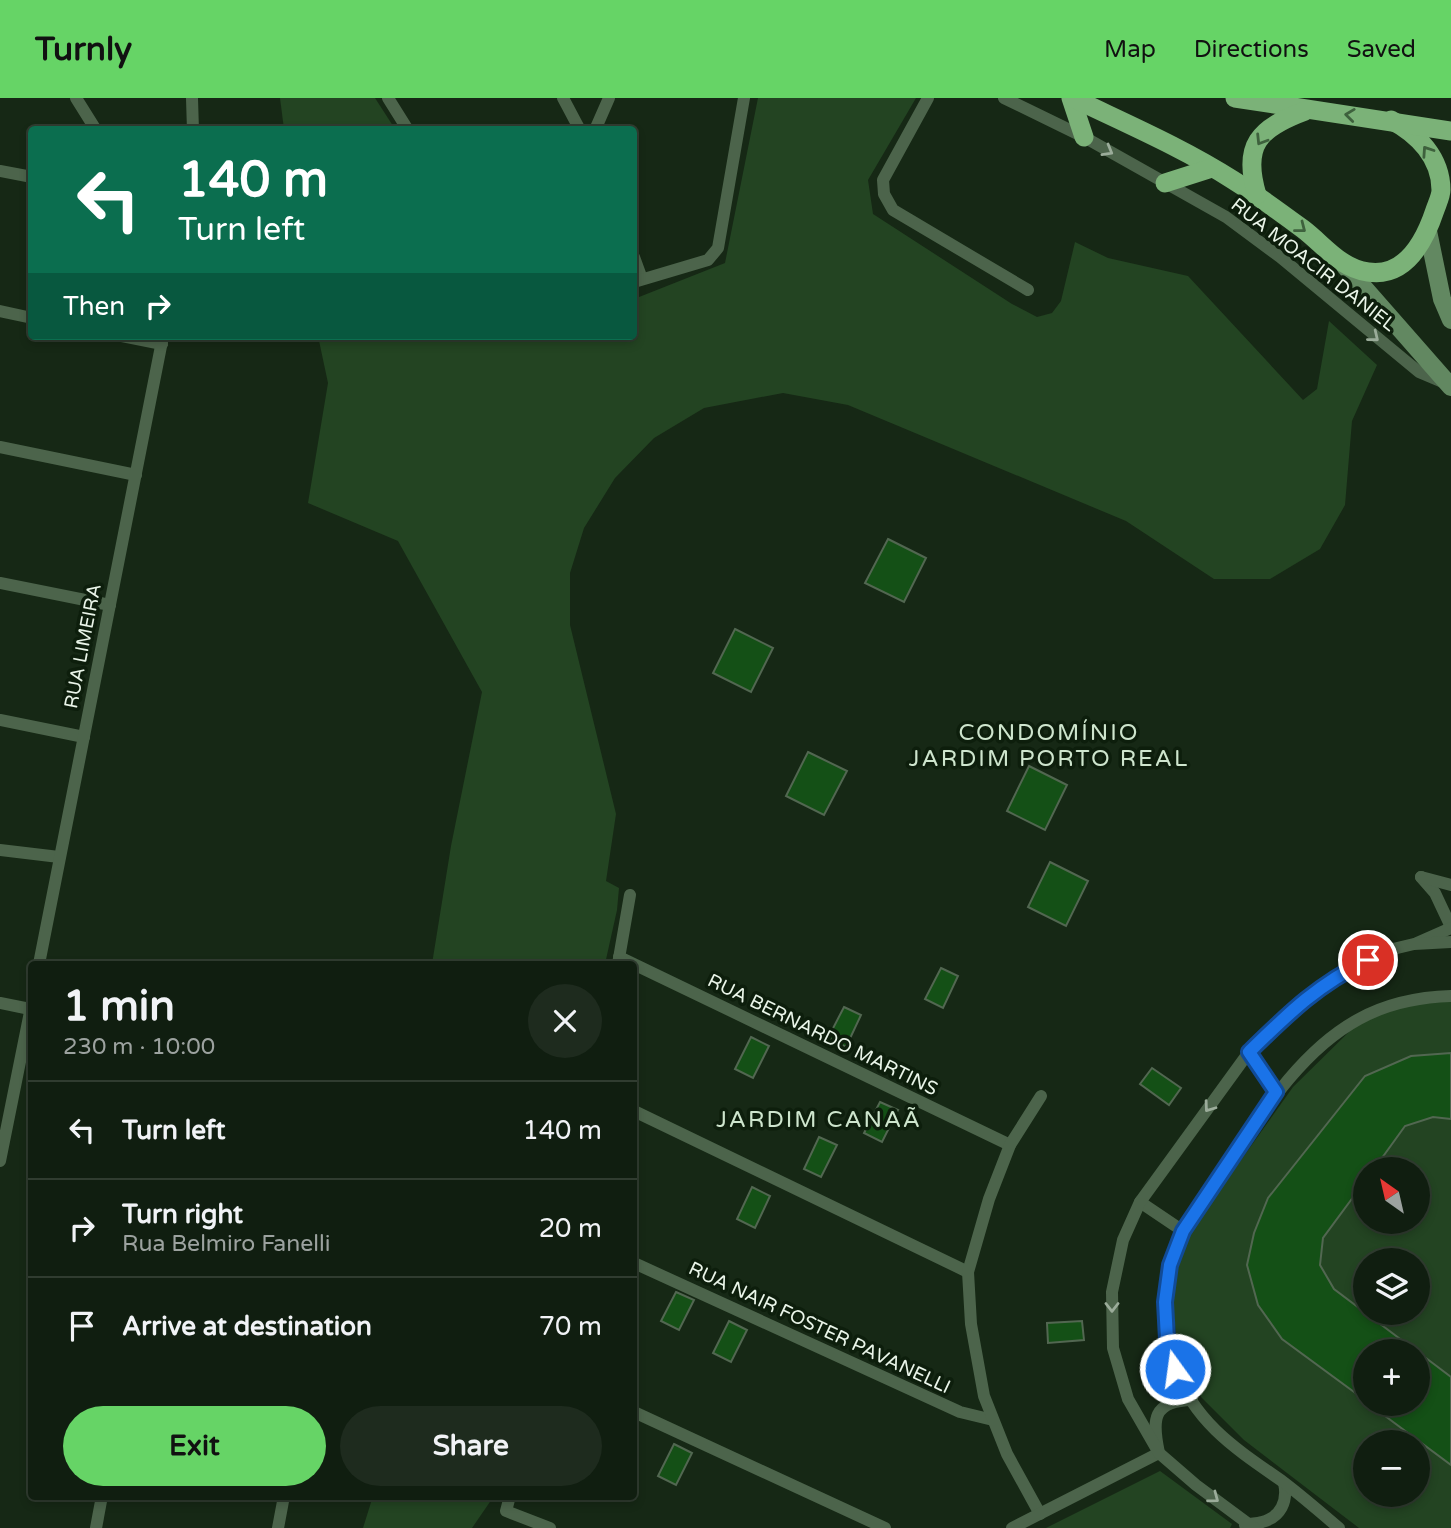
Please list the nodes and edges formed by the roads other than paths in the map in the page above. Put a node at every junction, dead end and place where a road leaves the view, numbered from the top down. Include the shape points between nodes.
1 (76, 98) edge
2 (192, 98) edge
3 (388, 98) edge
4 (563, 98) edge
5 (609, 98) edge
6 (744, 98) edge
7 (928, 98) edge
8 (1004, 98) edge
9 (1072, 98) edge
10 (1235, 98) edge
11 (1265, 101) edge
12 (1309, 110) junction
13 (1391, 120) junction
14 (94, 126) edge
15 (192, 126) edge
16 (406, 126) edge
17 (578, 126) edge
18 (597, 126) edge
19 (1451, 131) edge
20 (1084, 137) junction
21 (1212, 167) junction
22 (0, 171) edge
23 (28, 176) edge
24 (1165, 183) junction
25 (1257, 195) junction
26 (1444, 201) edge
27 (1427, 234) junction
28 (1344, 265) junction
29 (638, 281) edge
30 (1028, 289) dead end
31 (0, 311) edge
32 (28, 317) edge
33 (1451, 320) edge
34 (162, 340) edge
35 (1450, 385) edge
36 (0, 447) edge
37 (136, 475) junction
38 (0, 583) edge
39 (110, 605) junction
40 (0, 720) edge
41 (84, 737) junction
42 (0, 850) edge
43 (58, 864) junction
44 (1451, 885) edge
45 (630, 895) dead end
46 (1451, 928) edge
47 (1451, 942) edge
48 (1414, 944) junction
49 (40, 961) edge
50 (619, 961) edge
51 (637, 969) edge
52 (1451, 996) edge
53 (0, 1003) edge
54 (28, 1006) edge
55 (28, 1021) edge
56 (1249, 1052) junction
57 (1276, 1092) junction
58 (1041, 1097) dead end
59 (637, 1112) edge
60 (1010, 1145) junction
61 (0, 1161) edge
62 (1140, 1202) junction
63 (1183, 1231) junction
64 (637, 1264) edge
65 (968, 1272) junction
66 (1192, 1400) junction
67 (637, 1413) edge
68 (993, 1420) junction
69 (1158, 1453) junction
70 (1284, 1483) junction
71 (101, 1500) edge
72 (283, 1500) edge
73 (509, 1500) edge
74 (1040, 1514) junction
75 (1248, 1526) edge
76 (96, 1528) edge
77 (278, 1528) edge
78 (550, 1528) edge
79 (885, 1528) edge
80 (1012, 1528) edge
81 (1339, 1528) edge

1 - 14 street
2 - 15 street
3 - 16 street
4 - 17 street
5 - 18 street
6 - 29 street via 718,248 708,260
7 - 30 street via 883,180 884,194 893,210
8 - 20 street, RUA MOACIR DANIEL
9 - 20 highway
9 - 21 highway
10 - 11 highway
11 - 12 highway
13 -> 12 highway
12 -> 25 highway via 1282,120 1260,138 1251,156
13 - 19 highway
26 -> 13 highway via 1430,154 1410,131
20 -> 24 street, RUA MOACIR DANIEL
21 - 24 highway
21 - 25 highway
22 - 23 street
24 -> 35 street, RUA MOACIR DANIEL via 1226,217 1419,372
25 -> 28 highway
26 - 27 highway
27 - 28 highway via 1409,258 1380,272
27 - 33 main road via 1441,299
28 - 35 main road
31 - 32 street
34 - 37 street, RUA LIMEIRA
36 - 37 street
37 - 39 street, RUA LIMEIRA
38 - 39 street
39 - 41 street, RUA LIMEIRA
40 - 41 street
41 - 43 street, RUA LIMEIRA
42 - 43 street
43 - 49 street, RUA LIMEIRA
44 - 46 street via 1421,877 1435,893
45 - 50 street
46 - 48 street
47 - 48 street
48 - 56 street via 1368,960 1319,987
51 - 60 street, RUA BERNARDO MARTINS
52 - 57 street via 1396,1003 1359,1019 1329,1040
53 - 54 street
55 - 61 street
56 - 57 street
56 -> 62 street
57 - 63 street
58 - 60 street
59 - 65 street
60 - 65 street
62 - 63 street
62 -> 69 street via 1123,1240 1112,1292 1113,1348 1128,1399
63 - 66 street via 1170,1265 1165,1302 1175,1369
64 - 68 street, RUA NAIR FOSTER PAVANELLI via 960,1412
65 - 68 street via 971,1324
66 - 69 street via 1176,1401 1157,1415 1153,1427
66 - 70 street via 1210,1426 1235,1449
67 - 79 street
68 - 74 street
69 - 74 street
69 -> 75 street
70 - 75 street via 1287,1496 1282,1508 1273,1517
70 - 81 street
71 - 76 street
72 - 77 street
73 - 78 street via 506,1511
74 - 80 street

